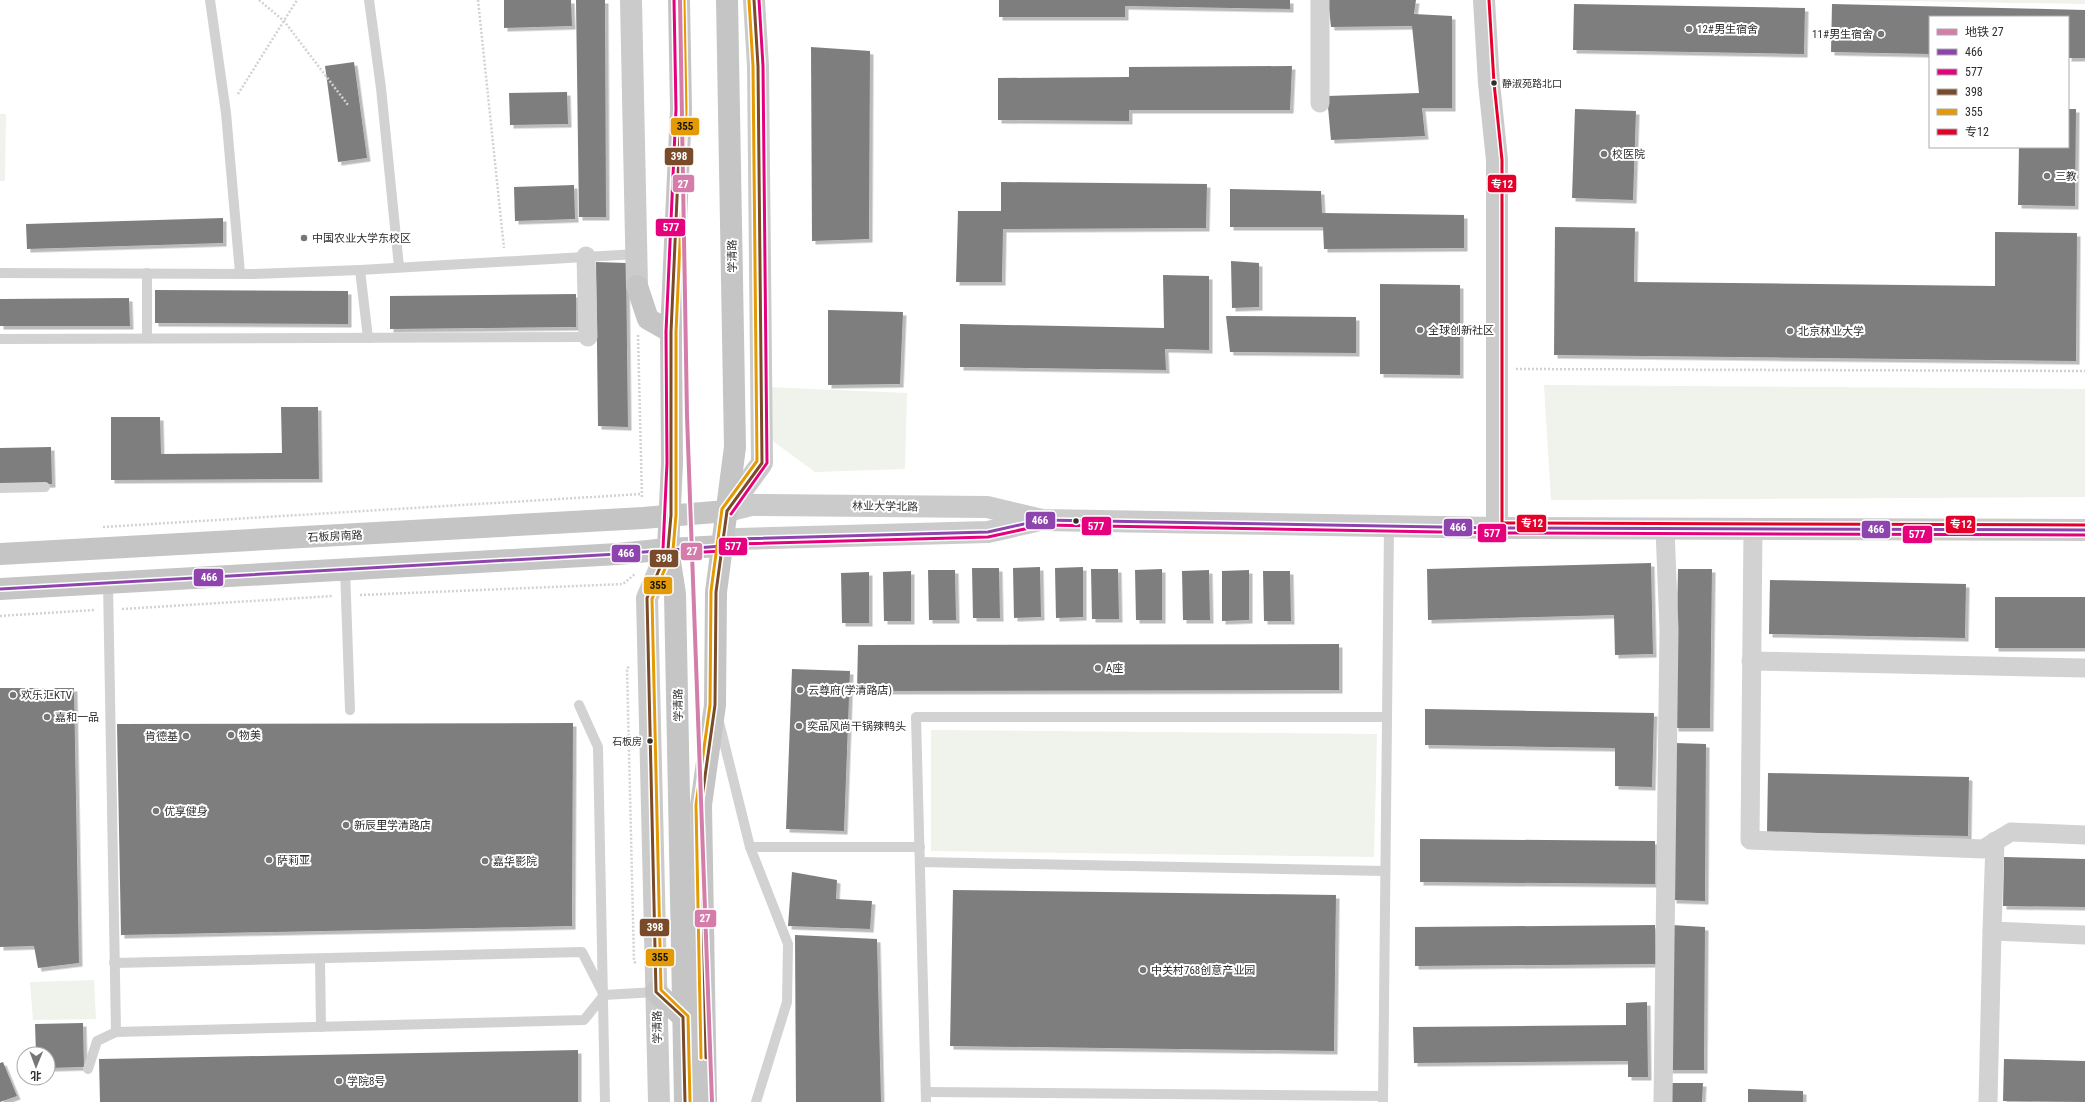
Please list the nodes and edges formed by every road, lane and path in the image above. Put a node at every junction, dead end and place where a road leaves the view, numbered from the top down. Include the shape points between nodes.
1 (210, 0) edge
2 (259, 0) edge
3 (297, 0) edge
4 (369, 0) edge
5 (478, 0) edge
6 (631, 0) edge
7 (679, 0) edge
8 (727, 0) edge
9 (754, 0) edge
10 (1320, 0) edge
11 (1484, 0) edge
12 (284, 21) junction
13 (1320, 103) dead end
14 (348, 105) dead end
15 (226, 113) junction
16 (637, 254) junction
17 (586, 256) junction
18 (506, 261) junction
19 (399, 267) junction
20 (360, 270) junction
21 (0, 273) edge
22 (240, 273) junction
23 (147, 274) junction
24 (637, 286) joint
25 (638, 332) dead end
26 (670, 332) junction
27 (588, 337) joint
28 (147, 338) junction
29 (368, 338) junction
30 (0, 339) edge
31 (1497, 369) junction
32 (2085, 371) edge
33 (45, 486) dead end
34 (0, 488) edge
35 (727, 511) junction
36 (671, 515) junction
37 (1042, 520) junction
38 (1389, 526) junction
39 (95, 527) dead end
40 (1497, 528) junction
41 (1665, 529) junction
42 (1753, 529) junction
43 (2085, 530) edge
44 (722, 546) junction
45 (668, 549) junction
46 (0, 554) edge
47 (345, 570) junction
48 (108, 583) junction
49 (0, 589) edge
50 (1751, 661) junction
51 (2085, 668) edge
52 (579, 704) dead end
53 (715, 705) junction
54 (350, 710) dead end
55 (1387, 717) junction
56 (2085, 835) edge
57 (1995, 841) junction
58 (750, 847) junction
59 (920, 847) junction
60 (920, 862) junction
61 (1385, 871) junction
62 (1992, 931) junction
63 (2085, 935) edge
64 (320, 958) junction
65 (114, 963) junction
66 (656, 992) junction
67 (604, 995) junction
68 (683, 1017) junction
69 (321, 1027) junction
70 (116, 1032) junction
71 (88, 1069) dead end
72 (926, 1097) edge
73 (1383, 1099) edge
74 (605, 1102) edge
75 (659, 1102) edge
76 (685, 1102) edge
77 (706, 1102) edge
78 (756, 1102) edge
79 (1663, 1102) edge
80 (1988, 1102) edge

1 - 15 lane
2 - 12 path
3 - 12 path
4 - 19 lane via 381,88
5 - 18 path
6 - 16 street
7 - 26 main road, 学清路 via 681,109
8 - 35 main road, 学清路 via 735,447
9 - 35 street, 学清路 via 758,66 762,463
10 - 13 street
11 - 31 street via 1497,160
12 - 14 path
12 - 15 path
15 - 22 lane
16 - 17 lane
16 - 24 street
17 - 18 lane
17 - 27 street
18 - 19 lane
19 - 20 lane
20 - 22 lane
20 - 29 lane
21 - 23 lane
22 - 23 lane
23 - 28 lane
24 - 26 main road via 648,320
25 - 39 path via 641,494
26 - 36 main road, 学清路
27 - 29 lane
28 - 29 lane
28 - 30 lane
31 - 32 path
31 - 40 street
33 - 34 lane
35 - 36 main road, 石板房南路
35 - 37 street, 林业大学北路 via 751,505 987,507
35 - 44 main road, 学清路
36 - 45 main road, 学清路
36 - 46 main road, 石板房南路
37 - 38 street, 林业大学北路
37 - 44 street, 林业大学北路 via 988,532 738,539
38 - 40 street, 林业大学北路
38 - 55 lane
40 - 41 street, 林业大学北路
41 - 42 street, 林业大学北路
41 - 79 street via 1669,629
42 - 43 street, 林业大学北路
42 - 50 street
44 - 45 main road
44 - 53 main road, 学清路 via 716,592
45 - 47 main road
45 - 66 street, 学清路 via 647,598
45 - 68 main road, 学清路 via 675,594
47 - 48 main road
47 - 54 lane
48 - 49 main road
48 - 65 lane
50 - 51 street
50 - 57 street via 1750,840 1983,849
52 - 67 lane via 598,747
53 - 58 lane, 学清路
53 - 77 main road, 学清路 via 700,805
55 - 59 lane via 916,717
55 - 61 lane
56 - 57 street via 2010,832
57 - 62 street
58 - 59 lane
58 - 78 lane, 学清路 via 788,944 787,1002
59 - 60 lane
60 - 61 lane
60 - 72 lane
61 - 73 lane
62 - 63 street
62 - 80 street
64 - 65 lane
64 - 67 lane via 582,952
64 - 69 lane
65 - 70 lane
66 - 67 lane
66 - 68 main road
66 - 75 street, 学清路
67 - 69 lane via 584,1020
67 - 74 lane
68 - 76 main road, 学清路
69 - 70 lane
70 - 71 lane via 97,1041
72 - 73 lane

